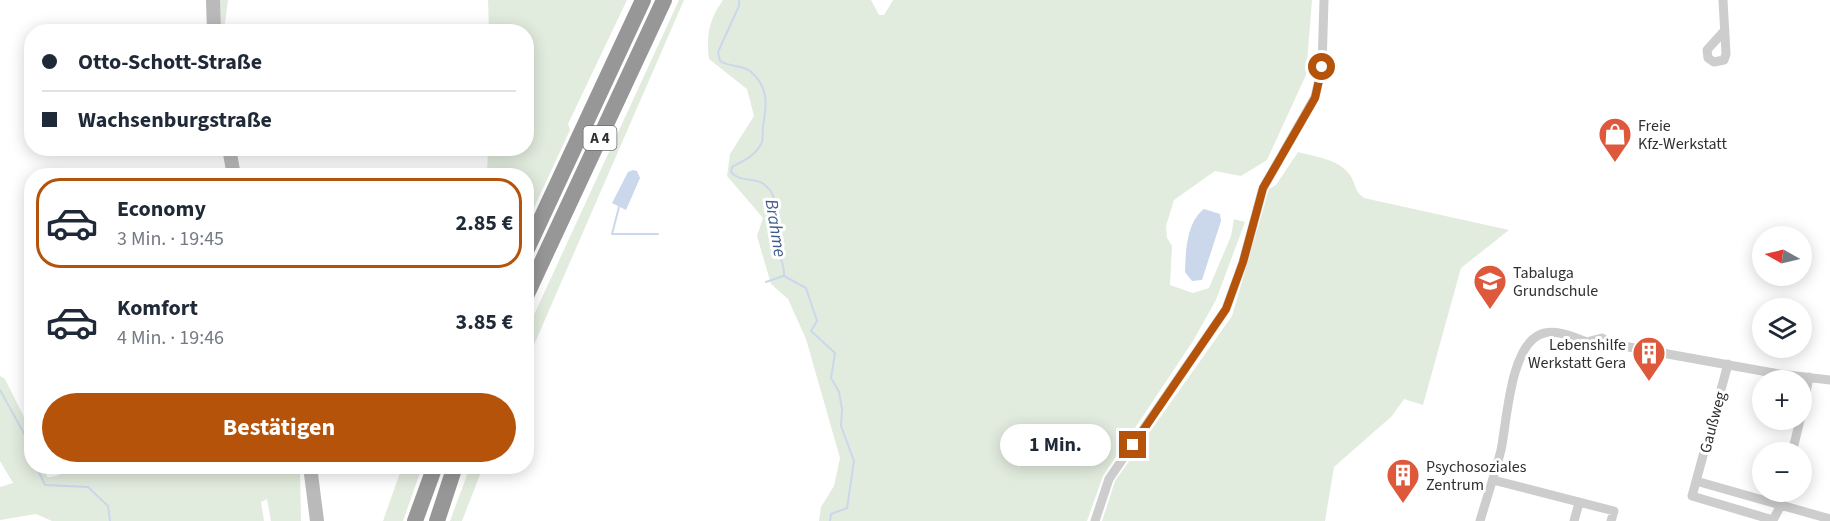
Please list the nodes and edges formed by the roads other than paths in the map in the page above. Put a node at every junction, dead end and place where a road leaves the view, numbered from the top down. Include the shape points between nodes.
1 (213, 0) edge
2 (643, 0) edge
3 (664, 0) edge
4 (1324, 0) edge
5 (1723, 0) edge
6 (214, 24) edge
7 (1725, 30) dead end
8 (534, 234) edge
9 (534, 279) edge
10 (1728, 364) junction
11 (1765, 370) edge
12 (1812, 377) edge
13 (1830, 380) edge
14 (311, 474) edge
15 (432, 474) edge
16 (452, 474) edge
17 (1493, 480) junction
18 (1696, 481) junction
19 (1782, 502) edge
20 (1579, 504) junction
21 (1781, 505) junction
22 (1830, 519) edge
23 (317, 521) edge
24 (415, 521) edge
25 (437, 521) edge
26 (1095, 521) edge
27 (1480, 521) edge
28 (1574, 521) edge
29 (1611, 521) edge

1 - 6 street
2 - 8 highway, A 4
3 - 9 highway, A 4
4 - 26 street via 1322,67 1315,98 1263,188 1226,309 1109,479
5 - 7 street
10 - 11 street
10 - 17 street via 1612,344 1602,338 1590,341 1542,334 1522,352 1503,422
10 - 18 street, Gaußweg
12 - 13 street
14 - 23 street
15 - 24 highway
16 - 25 highway
17 - 20 street
17 - 27 street
18 - 21 street
18 - 21 street via 1692,496 1706,502 1773,520
19 - 21 street
20 - 28 street
20 - 29 street via 1614,510
21 - 22 street

